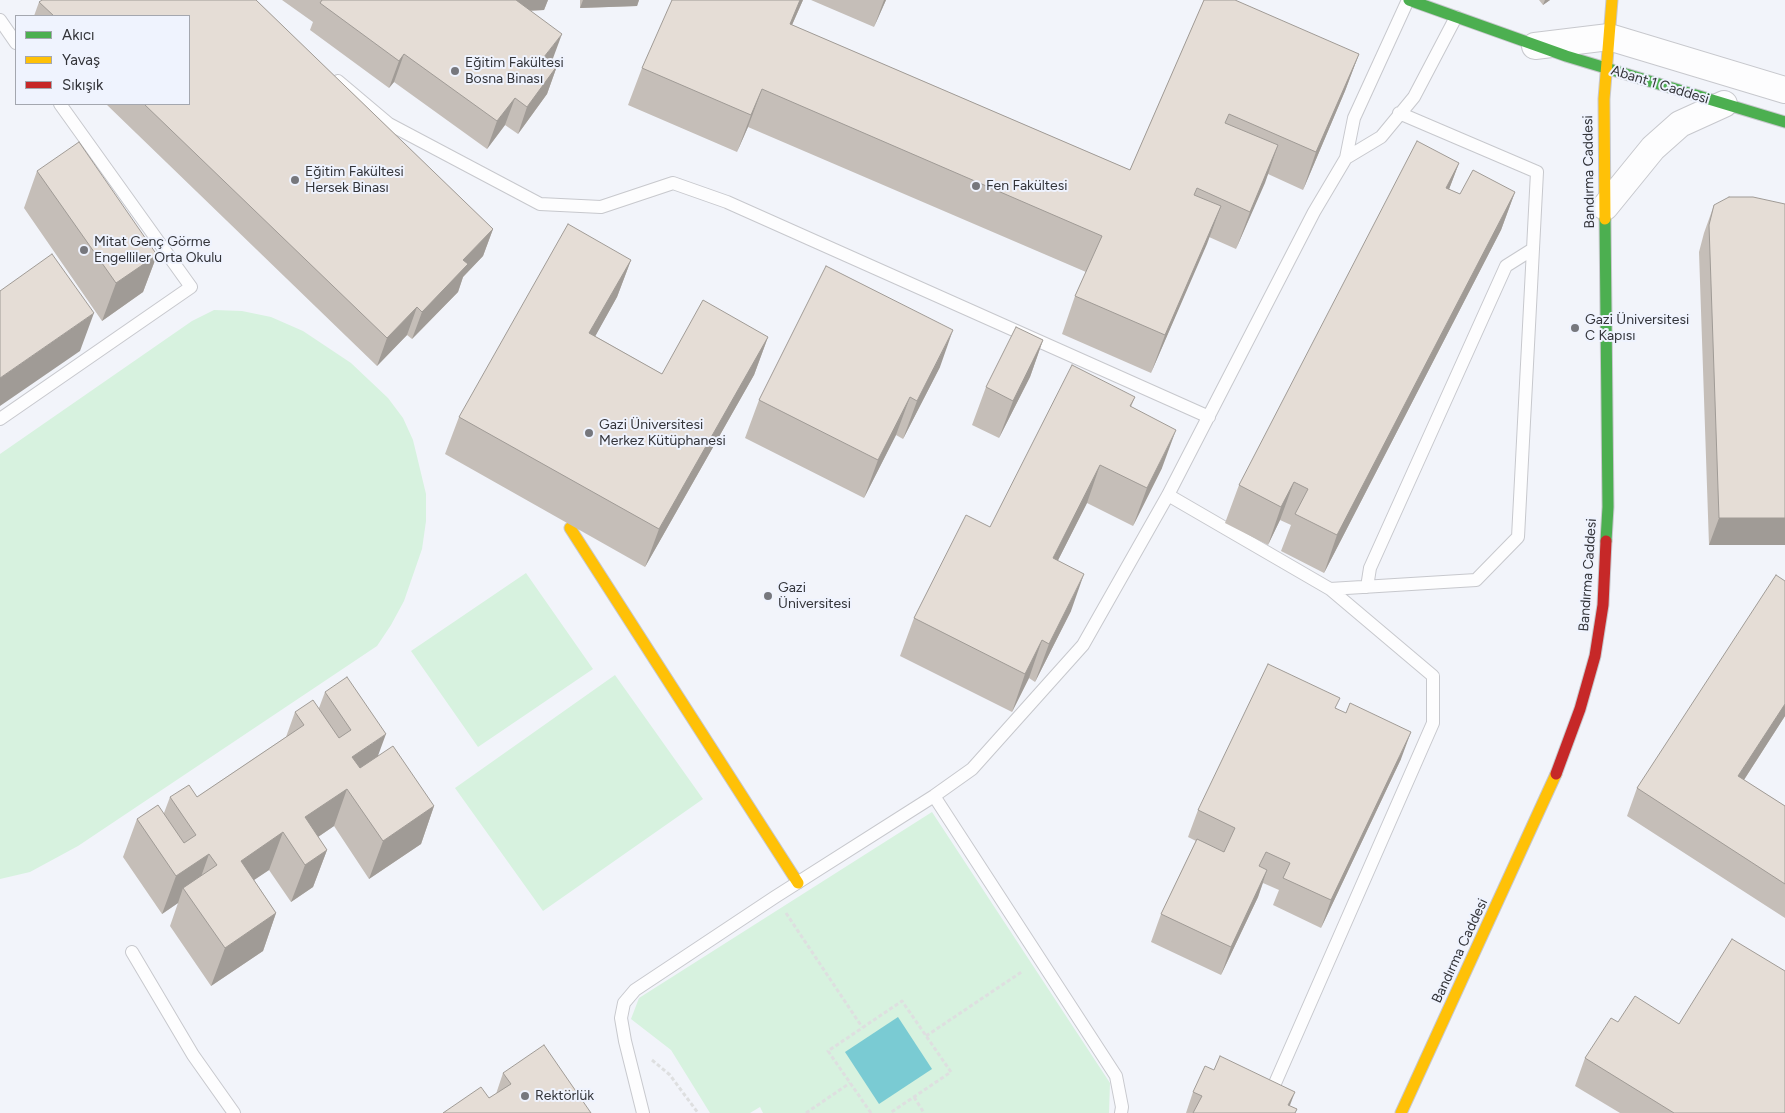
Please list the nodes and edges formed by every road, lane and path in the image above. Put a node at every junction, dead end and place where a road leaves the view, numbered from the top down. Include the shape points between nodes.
1 (1409, 0) edge
2 (1612, 0) edge
3 (1456, 17) junction
4 (0, 20) edge
5 (1609, 37) junction
6 (15, 42) edge
7 (1535, 46) junction
8 (1606, 68) junction
9 (330, 74) edge
10 (1785, 90) edge
11 (1724, 104) junction
12 (61, 105) edge
13 (1399, 113) junction
14 (1785, 122) edge
15 (1346, 158) junction
16 (1605, 207) junction
17 (1533, 249) junction
18 (1209, 417) junction
19 (0, 419) edge
20 (1168, 495) junction
21 (570, 528) dead end
22 (1368, 587) junction
23 (1330, 589) junction
24 (934, 796) junction
25 (798, 883) junction
26 (775, 897) junction
27 (132, 952) dead end
28 (1040, 960) junction
29 (862, 1027) junction
30 (926, 1036) junction
31 (625, 1041) junction
32 (850, 1083) junction
33 (914, 1097) junction
34 (1266, 1102) edge
35 (234, 1113) edge
36 (643, 1113) edge
37 (698, 1113) edge
38 (806, 1113) edge
39 (871, 1113) edge
40 (890, 1113) edge
41 (924, 1113) edge
42 (1120, 1113) edge
43 (1401, 1113) edge

1 - 3 main road, Abant 1 Caddesi
1 - 15 lane via 1354,118
2 - 5 main road, Bandırma Caddesi
3 - 7 main road, Abant 1 Caddesi
3 - 13 lane via 1414,97
4 - 6 lane
5 - 7 street, Abant 1 Caddesi
5 - 8 main road, Bandırma Caddesi
5 - 10 street, Abant 1 Caddesi
7 - 8 main road, Abant 1 Caddesi
8 - 11 main road, Abant 1 Caddesi
8 - 16 main road, Bandırma Caddesi
9 - 18 lane via 389,124 540,204 601,207 673,183 727,202
11 - 14 main road, Abant 1 Caddesi
11 - 16 street via 1680,124 1653,148
12 - 19 lane via 191,287
13 - 15 lane via 1381,137
13 - 17 lane via 1537,172
15 - 18 lane via 1314,212
16 - 43 main road, Bandırma Caddesi via 1608,507 1603,604 1595,656 1554,781
17 - 22 lane via 1506,266 1370,568
17 - 22 lane via 1518,537 1476,580
18 - 20 lane
20 - 23 lane
20 - 24 lane via 1083,645 972,769
21 - 25 main road
22 - 23 lane
23 - 34 lane via 1433,676 1433,723
24 - 25 lane
24 - 28 lane
25 - 26 lane
26 - 29 path
26 - 31 lane via 635,990 624,1003 621,1018
27 - 35 lane via 193,1055
28 - 30 path
28 - 42 lane via 1116,1076 1122,1107
29 - 30 path via 902,1001
29 - 32 path via 828,1051
30 - 33 path via 951,1072
31 - 36 lane
31 - 37 path via 670,1075
32 - 38 path
32 - 39 path
33 - 40 path
33 - 41 path

